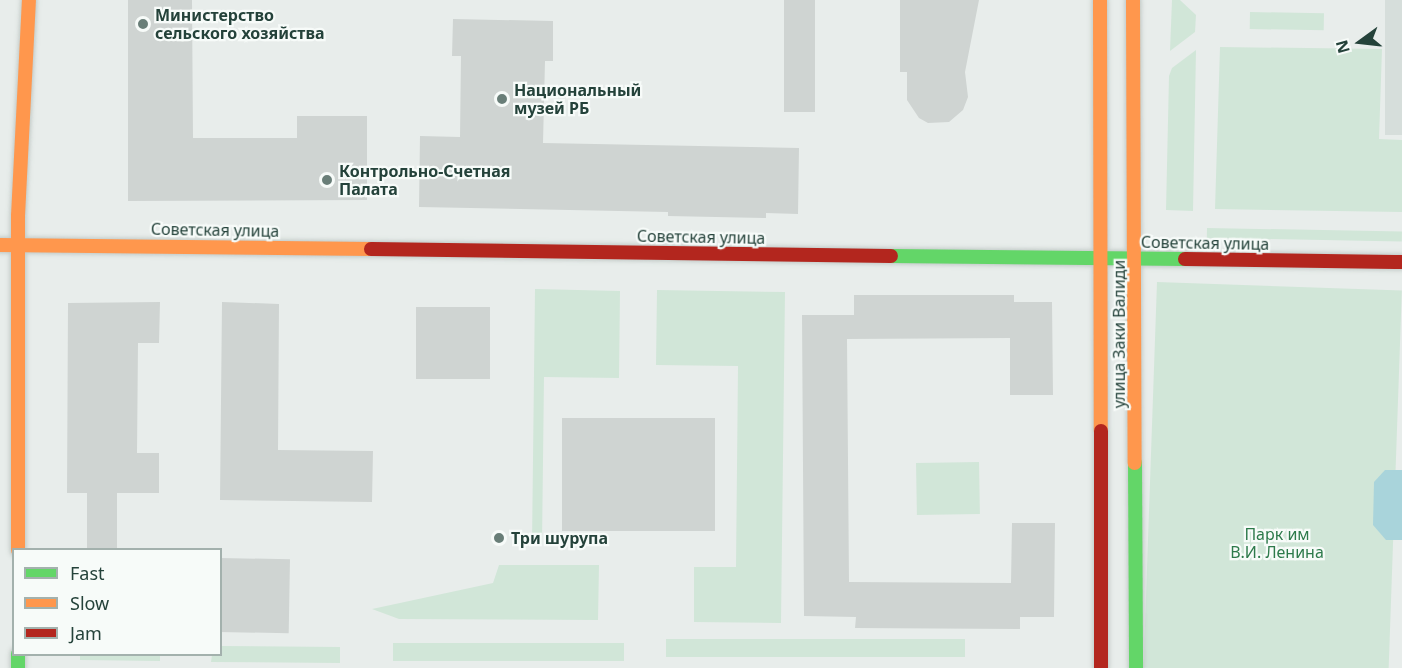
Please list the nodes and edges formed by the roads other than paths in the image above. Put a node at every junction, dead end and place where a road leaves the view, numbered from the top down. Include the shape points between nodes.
1 (29, 0) edge
2 (1100, 0) edge
3 (1133, 0) edge
4 (19, 244) junction
5 (0, 245) edge
6 (1101, 258) junction
7 (1136, 259) junction
8 (1402, 262) edge
9 (18, 548) edge
10 (1101, 668) edge
11 (1136, 668) edge

1 - 4 main road
2 - 6 main road, улица Заки Валиди
3 - 7 main road, улица Заки Валиди
4 - 5 main road, Советская улица
4 - 6 main road, Советская улица
4 - 9 main road
6 - 7 main road, Советская улица
6 - 10 main road, улица Заки Валиди
7 - 8 main road, Советская улица
7 - 11 main road, улица Заки Валиди

